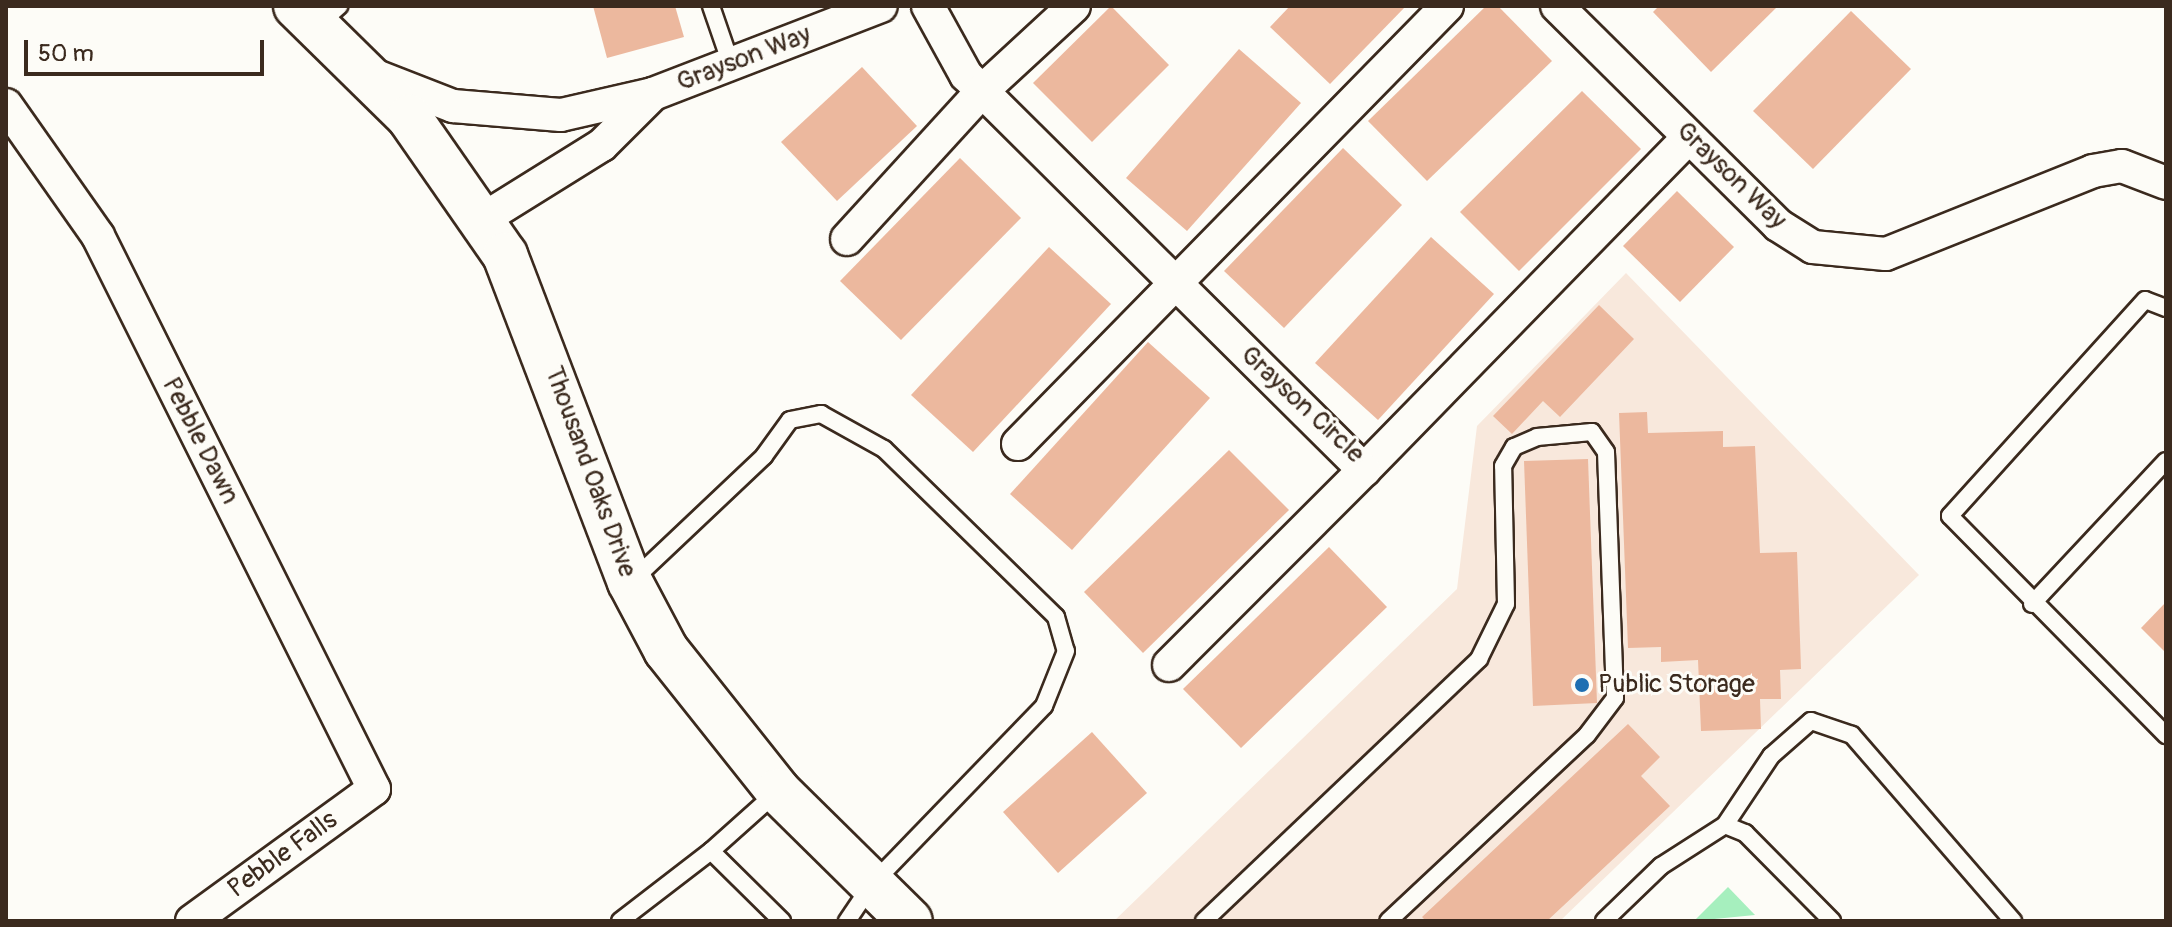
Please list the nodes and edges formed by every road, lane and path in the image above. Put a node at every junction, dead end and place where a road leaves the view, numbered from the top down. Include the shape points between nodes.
1 (711, 6) edge
2 (881, 6) edge
3 (928, 6) edge
4 (1074, 6) edge
5 (1447, 6) edge
6 (1557, 6) edge
7 (317, 13) edge
8 (731, 64) junction
9 (362, 71) junction
10 (982, 91) junction
11 (653, 94) junction
12 (6, 105) edge
13 (1689, 137) junction
14 (2166, 183) edge
15 (483, 219) junction
16 (847, 239) dead end
17 (1174, 282) junction
18 (2166, 308) edge
19 (1018, 444) dead end
20 (2166, 461) edge
21 (1364, 470) junction
22 (630, 582) junction
23 (2032, 604) junction
24 (1169, 665) dead end
25 (2166, 735) edge
26 (374, 789) joint
27 (778, 791) junction
28 (1725, 825) junction
29 (711, 851) junction
30 (872, 884) junction
31 (192, 921) edge
32 (620, 921) edge
33 (782, 921) edge
34 (847, 921) edge
35 (910, 921) edge
36 (1204, 921) edge
37 (1388, 921) edge
38 (1604, 921) edge
39 (1832, 921) edge
40 (2013, 921) edge

1 - 8 lane
2 - 8 street, Grayson Way
3 - 10 street, Grayson Circle via 942,42
4 - 10 street
5 - 17 street
6 - 13 street, Grayson Way
7 - 9 main road, Thousand Oaks Drive
8 - 11 street, Grayson Way
9 - 11 street, Grayson Way via 453,106 503,113 561,115
9 - 15 main road, Thousand Oaks Drive via 409,117
10 - 16 street
10 - 17 street, Grayson Circle
11 - 15 street, Grayson Way via 602,145
12 - 26 street, Pebble Dawn via 98,236
13 - 14 street, Grayson Way via 1778,225 1813,247 1852,255 1930,242 2093,171 2122,166
13 - 21 street, Grayson Circle
15 - 22 main road, Thousand Oaks Drive via 551,366
17 - 19 street
17 - 21 street, Grayson Circle
18 - 23 lane via 2145,300 1954,507 1954,528
20 - 23 lane
21 - 24 street
22 - 27 main road, Thousand Oaks Drive via 709,713
22 - 30 lane via 764,456 790,420 821,414 884,449 1056,617 1066,651 1044,706
23 - 25 lane
26 - 31 street, Pebble Falls
27 - 29 lane
27 - 30 main road, Thousand Oaks Drive
28 - 38 lane via 1661,866
28 - 39 lane via 1757,843
28 - 40 lane via 1771,756 1811,721 1852,735
29 - 32 lane
29 - 33 lane
30 - 34 lane
30 - 35 main road, Thousand Oaks Drive
36 - 37 lane via 1479,659 1506,604 1503,466 1514,447 1537,437 1592,432 1606,452 1615,698 1587,735

